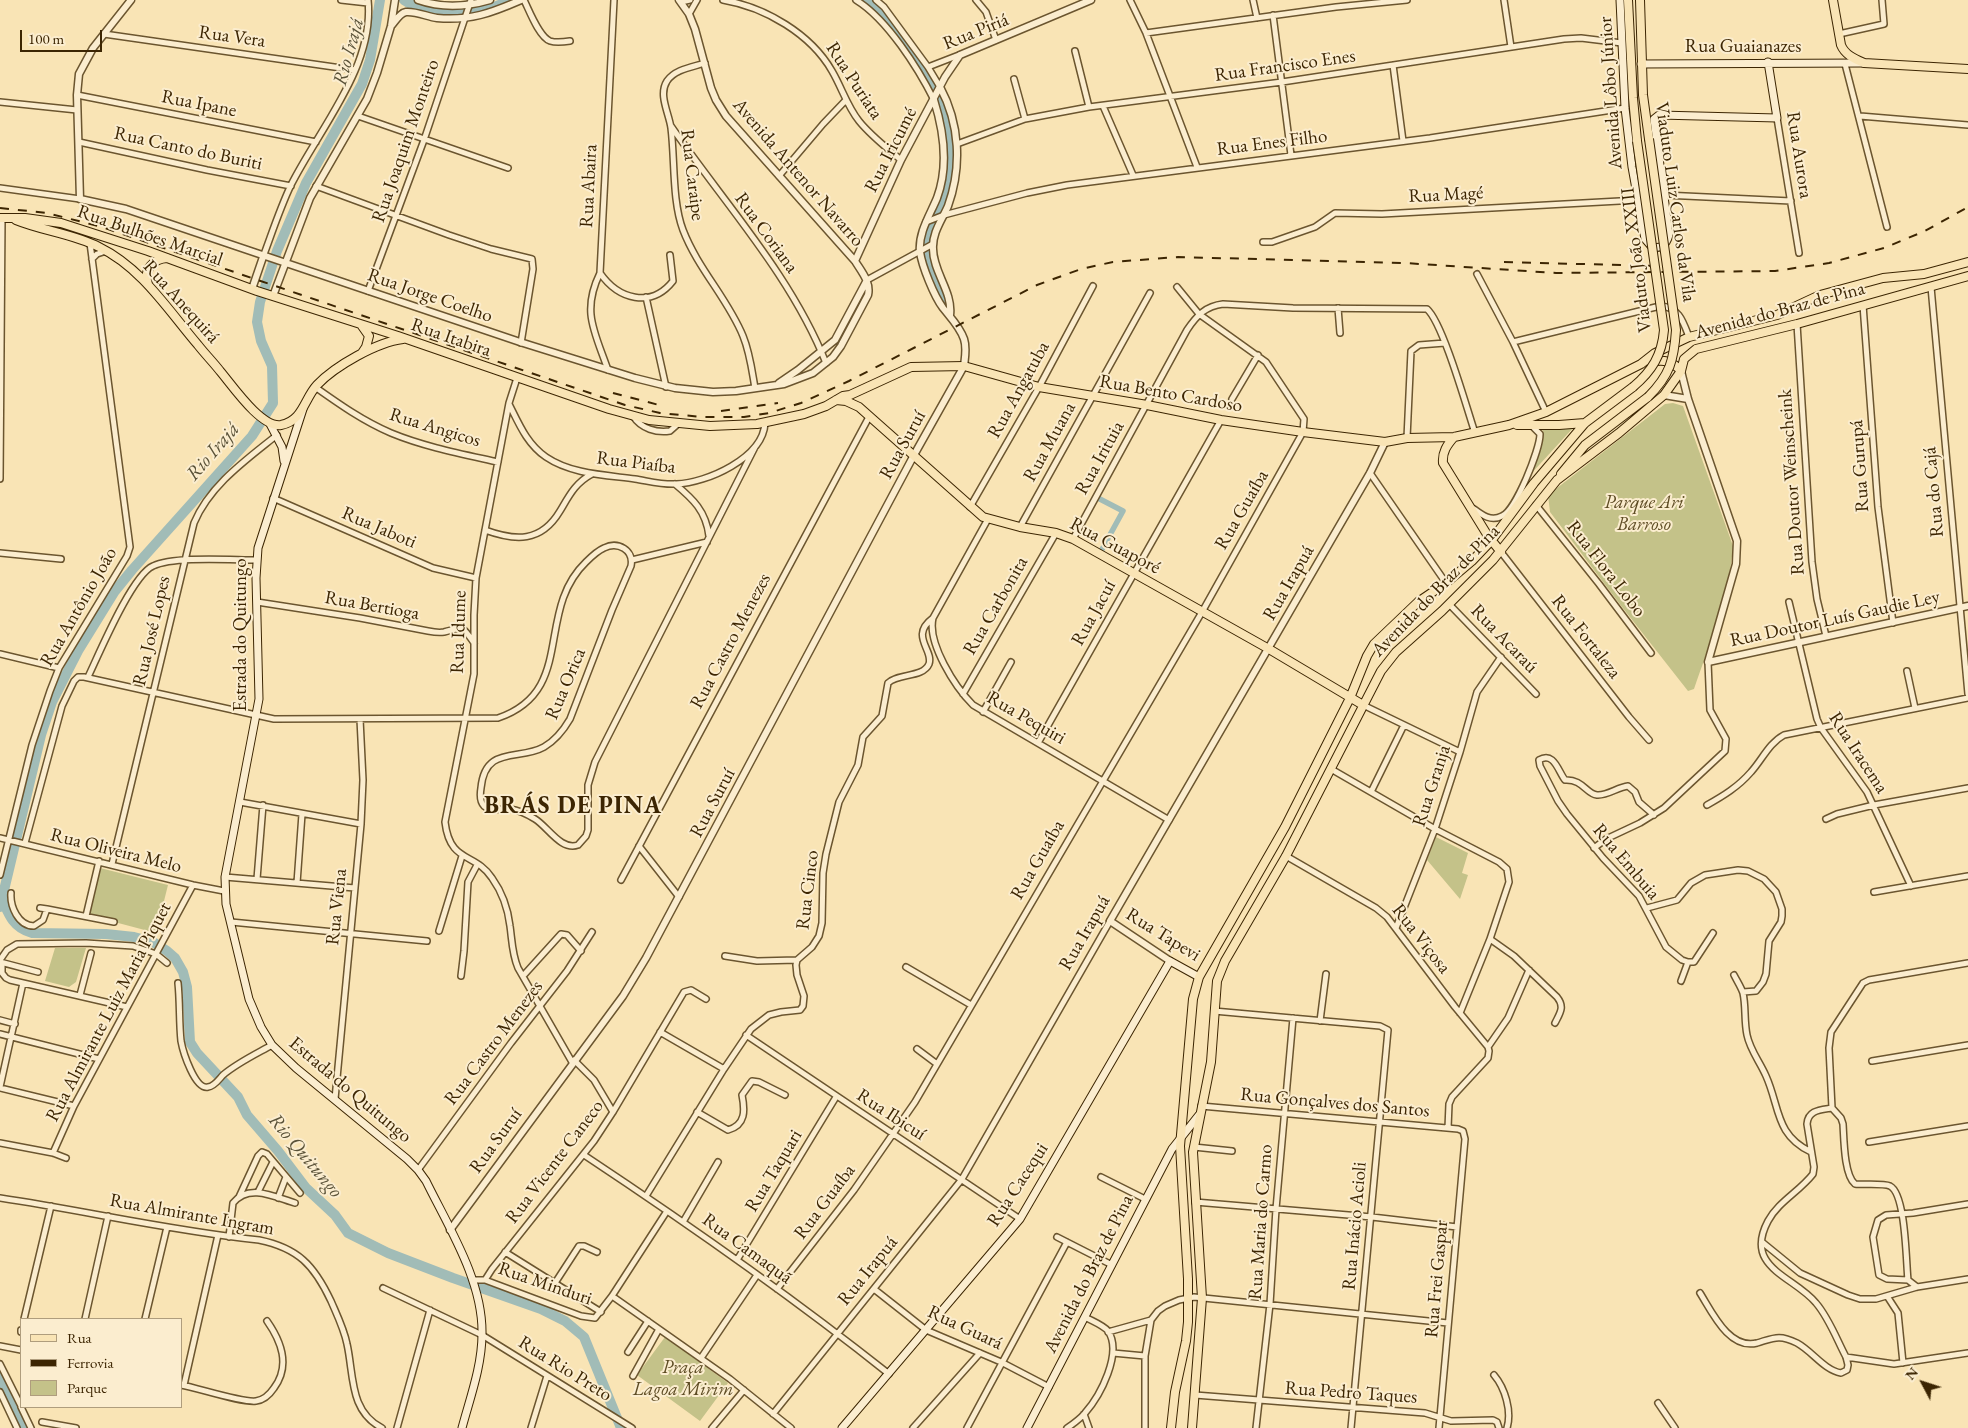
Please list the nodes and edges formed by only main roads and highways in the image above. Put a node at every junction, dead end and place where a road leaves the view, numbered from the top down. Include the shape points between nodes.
1 (1620, 0) edge
2 (1628, 0) edge
3 (1640, 0) edge
4 (1833, 0) edge
5 (1768, 62) junction
6 (1864, 63) junction
7 (1642, 64) junction
8 (1968, 69) edge
9 (1654, 119) joint
10 (1, 218) edge
11 (11, 218) junction
12 (167, 258) junction
13 (1968, 262) edge
14 (1968, 276) edge
15 (148, 284) junction
16 (255, 290) joint
17 (361, 324) junction
18 (405, 339) junction
19 (361, 355) junction
20 (1662, 360) junction
21 (1641, 364) junction
22 (1681, 371) junction
23 (858, 391) junction
24 (1667, 392) junction
25 (836, 400) junction
26 (859, 406) junction
27 (303, 410) junction
28 (269, 423) junction
29 (1585, 423) junction
30 (1509, 425) junction
31 (1454, 436) junction
32 (282, 470) junction
33 (1557, 480) junction
34 (1491, 540) junction
35 (1501, 552) junction
36 (1350, 698) junction
37 (1363, 705) junction
38 (1170, 961) joint
39 (1199, 977) junction
40 (1199, 1116) junction
41 (1181, 1136) junction
42 (462, 1428) edge
43 (842, 1428) edge
44 (1027, 1428) edge
45 (1171, 1428) edge
46 (1192, 1428) edge

1 - 9 main road, Avenida Lôbo Júnior via 1625,108 1638,200 1647,243 1660,248 1669,235
2 - 29 main road, Viaduto João XXIII, bridge via 1633,98 1664,330 1658,356 1650,371
3 - 7 main road, Viaduto Luiz Carlos da Vila
4 - 6 main road via 1843,50
5 - 6 main road, Rua Guaianazes
5 - 7 main road, Rua Guaianazes
5 - 9 main road, Rua Aurora via 1777,118 1659,114
6 - 8 main road
7 - 33 main road, Viaduto Luiz Carlos da Vila, bridge via 1643,95 1676,330 1675,352 1664,378 1648,397 1585,445
10 - 11 main road, Rua Bulhões Marcial
11 - 12 main road, Rua Bulhões Marcial via 61,223
11 - 15 main road, Rua Anequirá via 107,251
12 - 15 main road via 158,260 149,268
12 - 16 main road, Rua Bulhões Marcial
13 - 21 main road, Avenida do Braz de Pina via 1924,274 1883,278 1820,295 1777,314 1689,337 1655,353
14 - 22 main road, Avenida do Braz de Pina via 1696,349 1686,356
15 - 28 main road, Rua Anequirá
16 - 17 main road, Rua Itabira
17 - 18 main road, Rua Itabira
17 - 19 main road via 369,336
18 - 19 main road, Estrada do Quitungo via 386,343
18 - 25 main road, Rua Itabira via 634,416 679,423 729,426 765,423 804,414
19 - 27 main road, Estrada do Quitungo via 315,386
20 - 21 main road
20 - 22 main road
20 - 24 main road via 1668,368
21 - 30 main road, Avenida do Braz de Pina via 1546,412
22 - 24 main road, Avenida do Braz de Pina
23 - 25 main road, Rua Bento Cardoso
23 - 26 main road
23 - 31 main road, Rua Bento Cardoso via 911,367 964,366 1039,387 1304,432 1385,442
24 - 33 main road, Avenida do Braz de Pina
25 - 26 main road
26 - 36 main road, Rua Guaporé via 970,507 988,519 1073,539
27 - 28 main road via 288,423
27 - 32 main road, Estrada do Quitungo
28 - 32 main road, Estrada do Quitungo via 283,453
29 - 30 main road
29 - 34 main road, Avenida do Braz de Pina
30 - 31 main road, Rua Bento Cardoso
31 - 34 main road via 1446,446 1443,463
32 - 42 main road, Estrada do Quitungo via 260,536 256,560 257,716 224,891 249,999 272,1045 418,1170 474,1281 482,1335 477,1371
33 - 35 main road, Avenida do Braz de Pina
34 - 35 main road
34 - 36 main road, Avenida do Braz de Pina via 1472,561 1418,602 1374,644
35 - 37 main road, Avenida do Braz de Pina via 1389,660
36 - 37 main road, Rua Guaporé
36 - 39 main road, Avenida do Braz de Pina via 1285,827
37 - 40 main road, Avenida do Braz de Pina via 1286,856 1225,961 1218,981 1211,1062
38 - 39 main road, Rua Tapevi
38 - 43 main road, Rua Cacequi via 1020,1219
39 - 41 main road, Avenida do Braz de Pina via 1193,998
40 - 41 main road, Avenida do Braz de Pina
40 - 46 main road via 1194,1146 1202,1298
41 - 44 main road, Avenida do Braz de Pina
41 - 45 main road via 1189,1298 1186,1340 1176,1381

